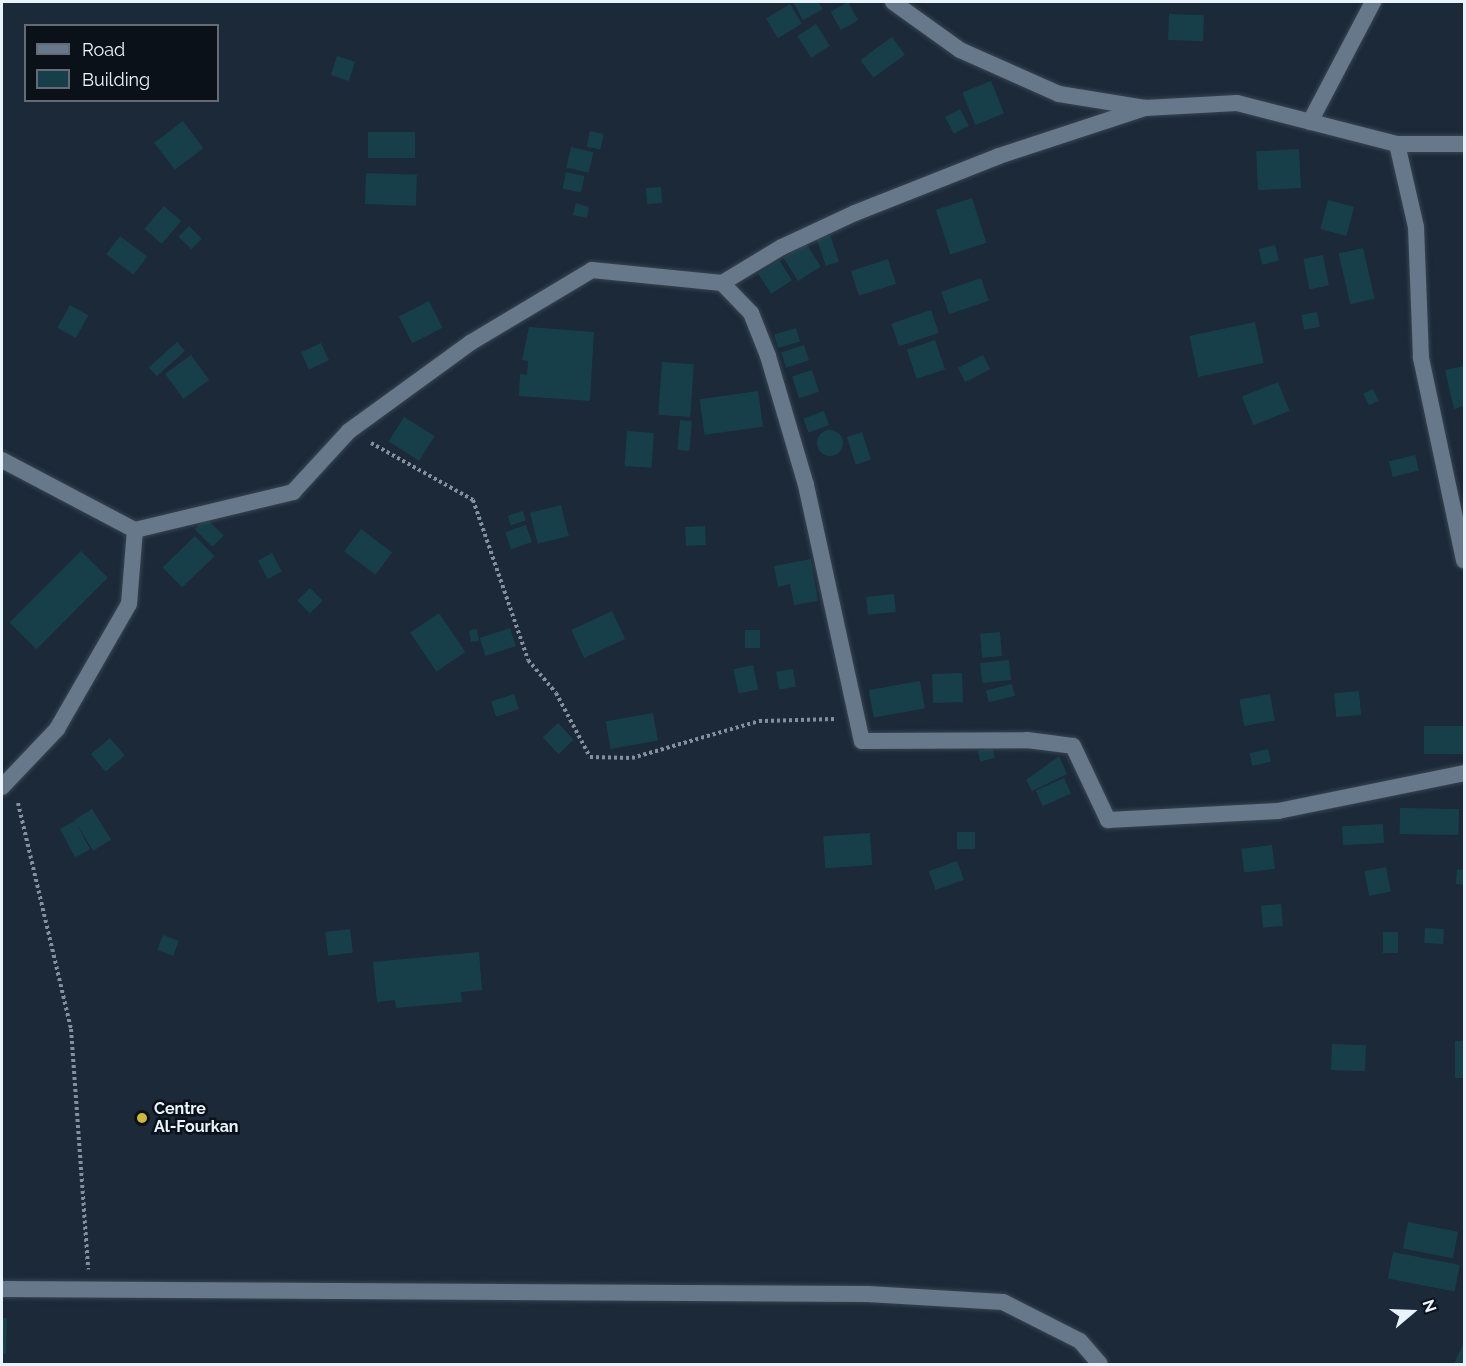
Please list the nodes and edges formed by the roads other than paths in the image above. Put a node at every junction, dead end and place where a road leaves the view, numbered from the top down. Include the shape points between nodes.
1 (892, 2) edge
2 (1374, 2) edge
3 (1145, 108) junction
4 (1310, 122) junction
5 (1397, 144) junction
6 (1464, 144) edge
7 (722, 284) junction
8 (2, 460) edge
9 (135, 530) junction
10 (1464, 560) edge
11 (1464, 773) edge
12 (7, 782) edge
13 (2, 1289) edge
14 (1100, 1365) edge

1 - 3 street via 960,51 1059,94
2 - 4 street
3 - 4 street via 1237,103
3 - 7 street via 999,156 855,213 782,247
4 - 5 street
5 - 6 street
5 - 10 street via 1416,226 1421,357
7 - 9 street via 592,270 470,343 349,431 292,492
7 - 11 street via 751,313 768,356 806,485 862,741 1027,740 1073,746 1108,820 1278,811
8 - 9 street
9 - 12 street via 129,604 57,729
13 - 14 street via 868,1294 1003,1302 1080,1341

